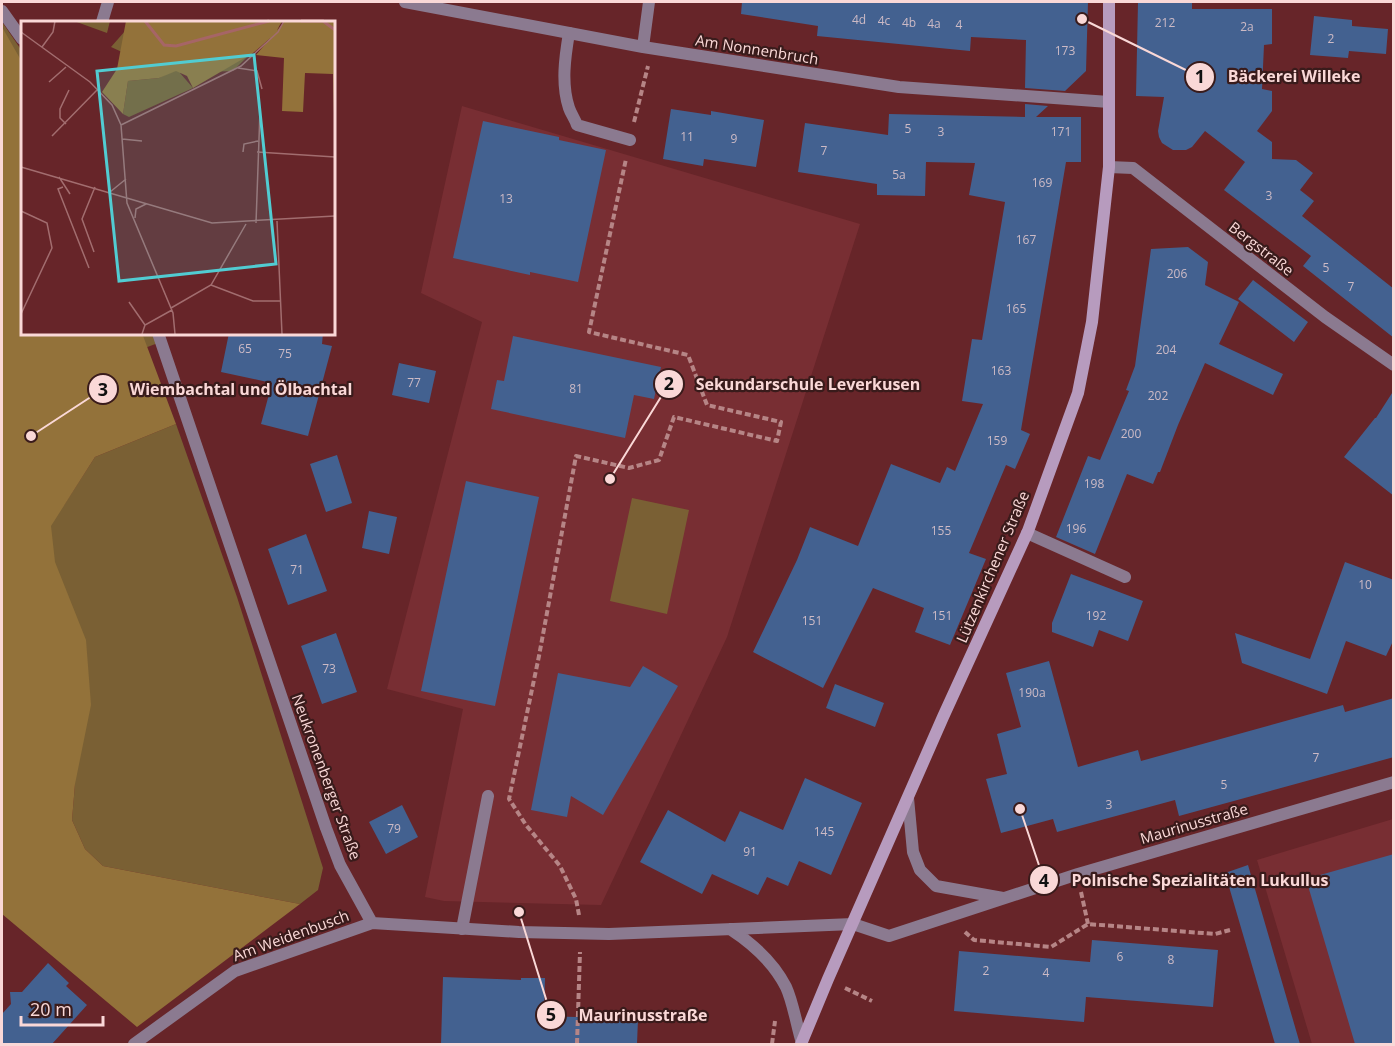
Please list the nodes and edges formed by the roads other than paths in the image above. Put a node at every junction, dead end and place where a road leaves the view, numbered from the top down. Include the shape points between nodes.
1 (108, 2) edge
2 (405, 2) edge
3 (650, 2) edge
4 (1109, 2) edge
5 (2, 11) edge
6 (102, 21) edge
7 (568, 33) junction
8 (21, 38) edge
9 (643, 47) junction
10 (1109, 102) junction
11 (630, 140) road end
12 (1109, 166) junction
13 (158, 334) edge
14 (1394, 364) edge
15 (1027, 533) junction
16 (1125, 577) dead end
17 (1394, 782) edge
18 (488, 796) dead end
19 (908, 798) junction
20 (1005, 898) junction
21 (372, 923) junction
22 (853, 924) junction
23 (462, 928) junction
24 (730, 929) junction
25 (134, 1044) edge
26 (801, 1044) edge

1 - 6 street
2 - 7 street, Am Nonnenbruch
3 - 9 street
4 - 10 main road, Lützenkirchener Straße
5 - 8 street
7 - 9 street, Am Nonnenbruch
7 - 11 street via 565,82 569,109 578,125
9 - 10 street, Am Nonnenbruch via 898,87
10 - 12 main road, Lützenkirchener Straße
12 - 14 street, Bergstraße via 1133,168 1325,317
12 - 15 main road, Lützenkirchener Straße via 1092,322 1078,393
13 - 21 street, Neukronenberger Straße via 326,828 340,865
15 - 16 street
15 - 19 main road, Lützenkirchener Straße
17 - 20 street, Maurinusstraße
18 - 23 street
19 - 20 street, Maurinusstraße via 913,852 920,870 936,886
19 - 22 main road, Lützenkirchener Straße
20 - 22 street, Maurinusstraße via 889,936
21 - 23 street
21 - 25 street, Am Weidenbusch via 235,971
22 - 24 street
22 - 26 main road, Lützenkirchener Straße
23 - 24 street via 609,934
24 - 26 street via 748,940 771,964 786,988

